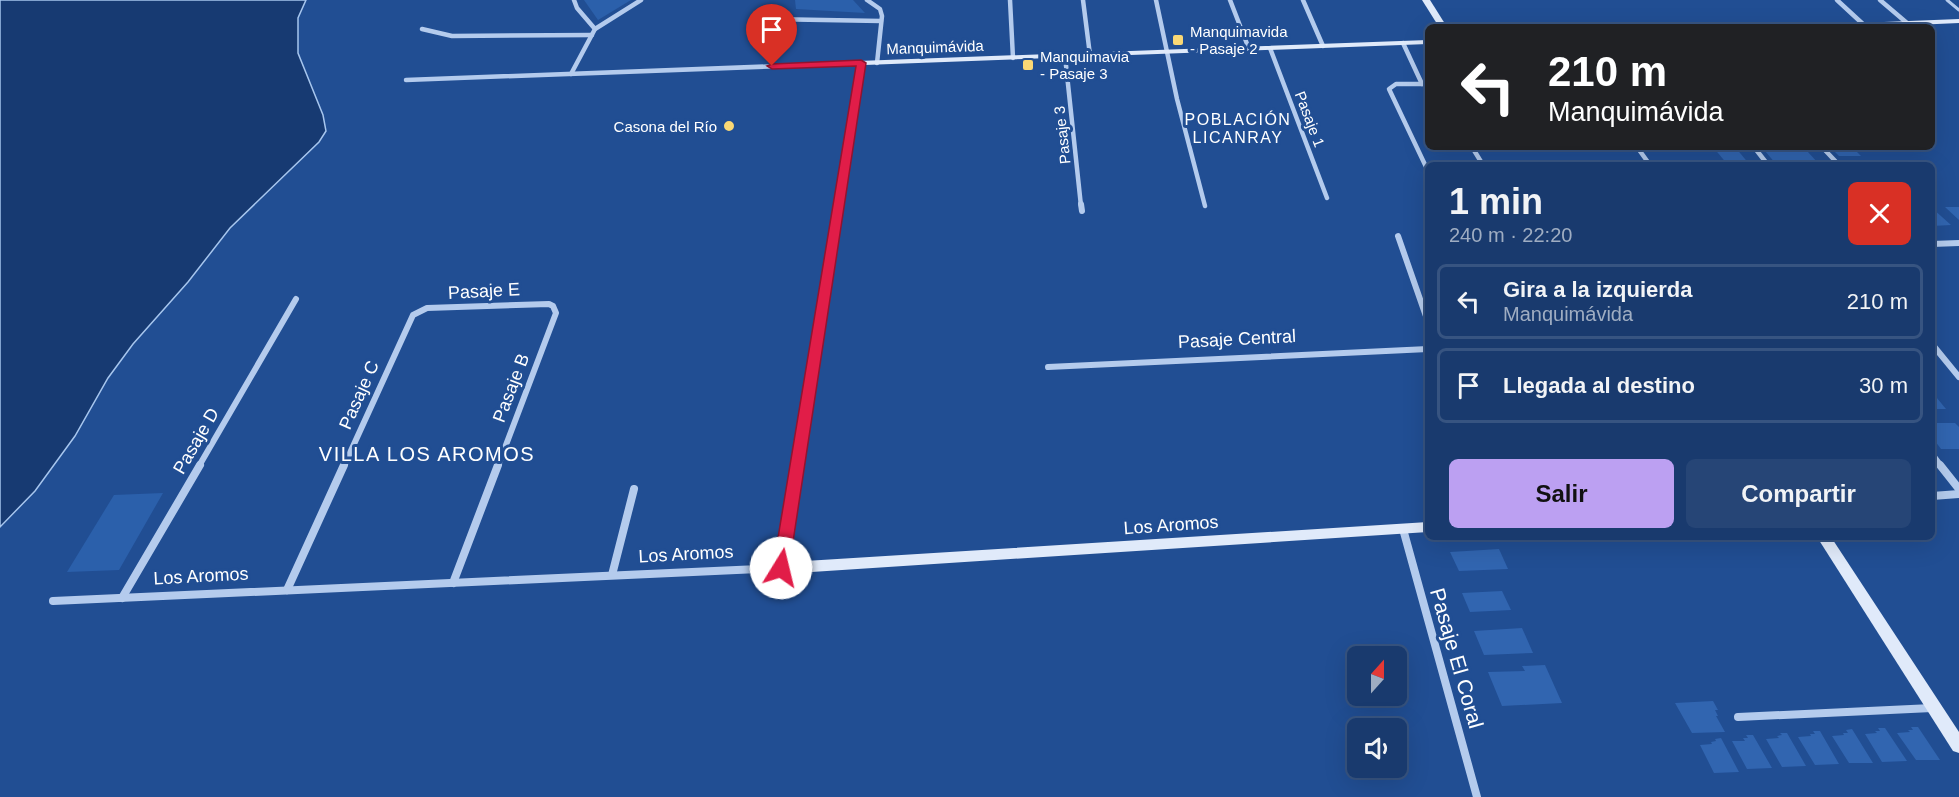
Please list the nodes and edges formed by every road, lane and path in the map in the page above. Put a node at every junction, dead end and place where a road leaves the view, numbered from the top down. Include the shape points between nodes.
1 (574, 0) edge
2 (641, 0) edge
3 (867, 0) edge
4 (1010, 0) edge
5 (1083, 0) edge
6 (1156, 0) edge
7 (1230, 0) edge
8 (1303, 0) edge
9 (1426, 0) edge
10 (1837, 0) edge
11 (1880, 0) edge
12 (1947, 0) edge
13 (1958, 8) edge
14 (766, 19) dead end
15 (881, 21) junction
16 (1959, 21) edge
17 (1907, 23) junction
18 (1441, 24) edge
19 (1863, 24) edge
20 (1886, 24) edge
21 (422, 29) dead end
22 (595, 29) junction
23 (592, 35) junction
24 (1425, 42) edge
25 (1403, 43) junction
26 (1323, 46) junction
27 (1270, 48) junction
28 (1249, 49) junction
29 (1166, 52) junction
30 (1090, 55) junction
31 (1065, 56) junction
32 (1013, 58) junction
33 (861, 63) junction
34 (877, 63) junction
35 (571, 74) junction
36 (406, 80) dead end
37 (1425, 84) edge
38 (1756, 150) edge
39 (1825, 150) edge
40 (1766, 162) edge
41 (1836, 162) edge
42 (1425, 165) edge
43 (1327, 198) dead end
44 (1205, 206) dead end
45 (1082, 211) dead end
46 (1398, 236) dead end
47 (1959, 243) edge
48 (1935, 244) edge
49 (296, 299) dead end
50 (554, 306) joint
51 (417, 312) joint
52 (1425, 313) edge
53 (1935, 348) edge
54 (1425, 349) edge
55 (1048, 367) dead end
56 (1959, 377) edge
57 (1935, 458) edge
58 (634, 489) dead end
59 (1959, 489) edge
60 (1959, 494) edge
61 (1935, 496) edge
62 (1425, 527) edge
63 (1403, 529) junction
64 (1826, 540) edge
65 (781, 568) junction
66 (612, 575) junction
67 (453, 583) junction
68 (287, 590) junction
69 (122, 598) junction
70 (53, 601) dead end
71 (1934, 708) junction
72 (1737, 717) dead end
73 (1959, 746) edge
74 (1477, 797) edge

1 - 22 street
2 - 22 street
3 - 15 street via 880,9
4 - 32 street
5 - 30 street
6 - 29 street
7 - 28 street
8 - 26 street
9 - 18 street
10 - 19 street
11 - 17 street
12 - 13 lane
14 - 15 street
15 - 34 street
16 - 17 street
17 - 20 street
21 - 23 street via 452,36
22 - 23 street
23 - 35 street
24 - 25 street, Manquimávida
25 - 26 street, Manquimávida
25 - 37 street
26 - 27 street, Manquimávida
27 - 28 street, Manquimávida
27 - 43 street, Pasaje 1
28 - 29 street, Manquimávida
29 - 30 street, Manquimávida
29 - 44 street
30 - 31 street, Manquimávida
31 - 32 street, Manquimávida
31 - 45 street, Pasaje 3
32 - 34 street, Manquimávida
33 - 34 street, Manquimávida
33 - 35 street, Manquimávida
33 - 65 street
35 - 36 street, Manquimávida
37 - 42 street via 1396,84 1389,89
38 - 40 street
39 - 41 street
46 - 52 street
47 - 48 street
49 - 69 street, Pasaje D
50 - 51 street, Pasaje E via 543,303 428,308
50 - 67 street, Pasaje B via 556,313
51 - 68 street, Pasaje C via 410,319
53 - 56 street
54 - 55 street, Pasaje Central
57 - 59 street
58 - 66 street
60 - 61 street
62 - 63 street, Los Aromos
63 - 65 street, Los Aromos
63 - 74 street, Pasaje El Coral
64 - 71 street
65 - 66 street, Los Aromos
66 - 67 street, Los Aromos
67 - 68 street, Los Aromos
68 - 69 street, Los Aromos
69 - 70 street, Los Aromos
71 - 72 street
71 - 73 street

